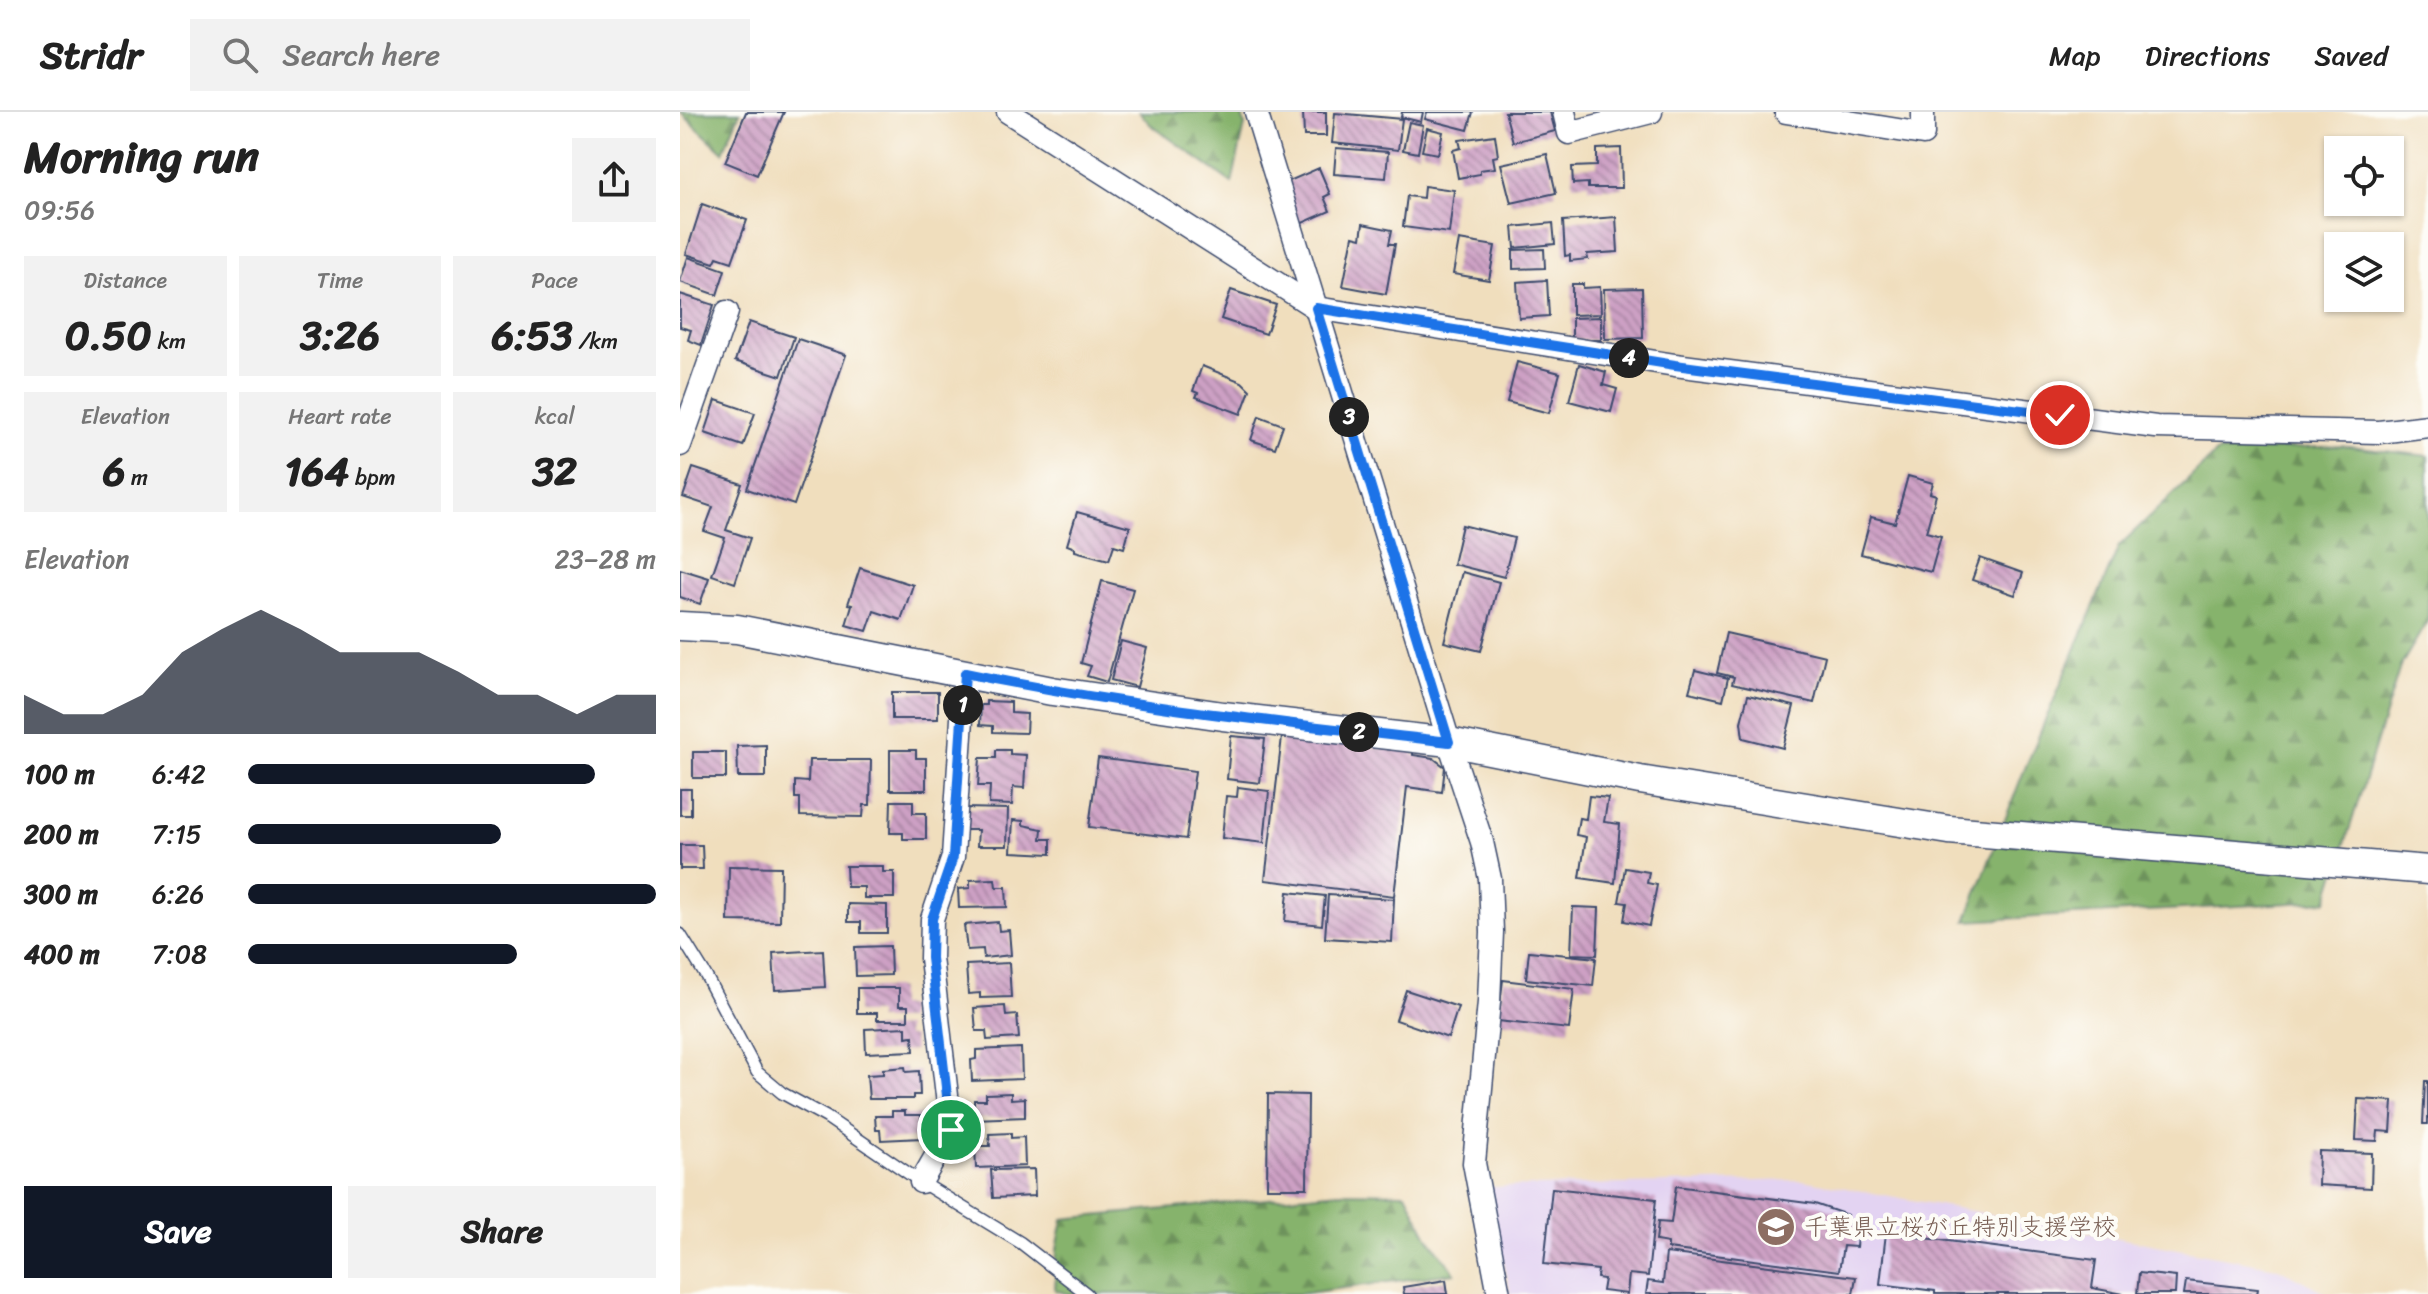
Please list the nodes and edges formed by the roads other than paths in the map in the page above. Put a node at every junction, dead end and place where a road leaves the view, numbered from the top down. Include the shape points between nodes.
1 (1008, 112) edge
2 (1256, 112) edge
3 (1564, 112) edge
4 (1651, 112) edge
5 (1786, 112) edge
6 (1923, 112) edge
7 (1316, 308) junction
8 (727, 312) dead end
9 (2428, 426) edge
10 (680, 445) edge
11 (680, 626) edge
12 (965, 673) junction
13 (1449, 742) junction
14 (2428, 870) edge
15 (680, 934) edge
16 (921, 1182) junction
17 (1087, 1294) edge
18 (1499, 1294) edge

1 - 7 street
2 - 7 street
3 - 4 street via 1569,133
5 - 6 street via 1923,134
7 - 9 street via 1675,365 2156,427 2379,432
7 - 13 street
8 - 10 street
11 - 12 street via 737,629
12 - 13 street via 1192,712
12 - 16 street via 953,857 932,919 931,958 951,1130
13 - 14 street via 1640,780 1949,830
13 - 18 street via 1490,879 1489,1002 1474,1163
15 - 16 lane via 757,1072
16 - 17 lane via 1021,1243

